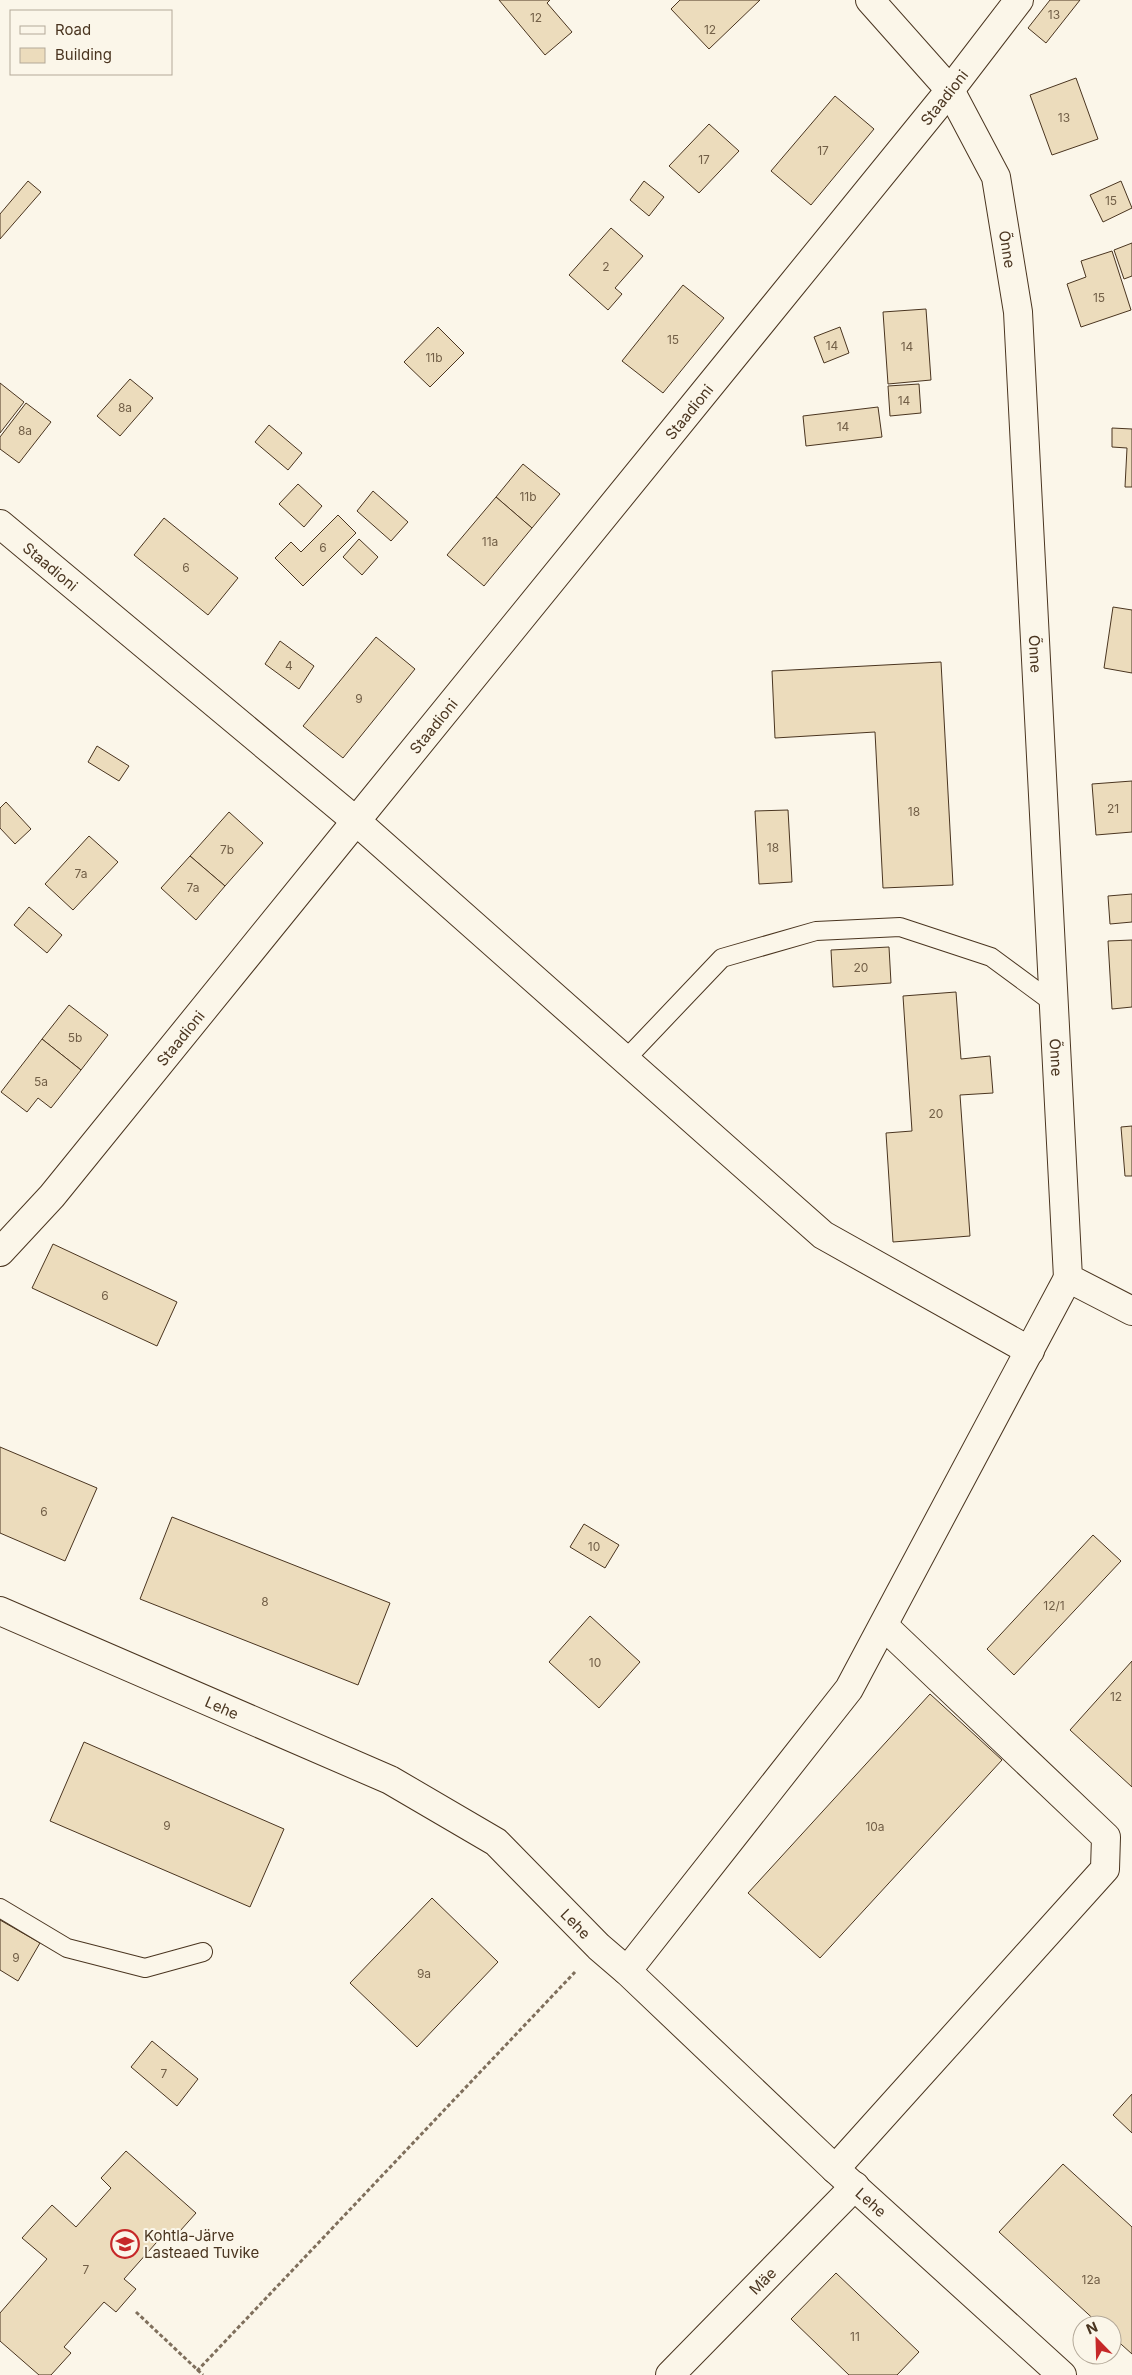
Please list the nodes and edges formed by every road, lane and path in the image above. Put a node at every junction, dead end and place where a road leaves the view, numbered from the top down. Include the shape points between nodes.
1 (870, 0) edge
2 (1019, 0) edge
3 (950, 90) junction
4 (0, 524) edge
5 (356, 821) junction
6 (1052, 1002) junction
7 (625, 1060) junction
8 (0, 1252) edge
9 (1068, 1278) junction
10 (1132, 1311) edge
11 (1030, 1352) junction
12 (0, 1611) edge
13 (884, 1626) junction
14 (0, 1908) edge
15 (599, 1947) junction
16 (203, 1952) dead end
17 (627, 1971) junction
18 (845, 2177) junction
19 (136, 2312) dead end
20 (197, 2371) junction
21 (203, 2375) edge
22 (670, 2375) edge
23 (1062, 2375) edge

1 - 3 street, Õnne
2 - 3 street, Staadioni
3 - 5 street, Staadioni
3 - 6 street, Õnne via 996,177 1018,312
4 - 5 street, Staadioni
5 - 7 street
5 - 8 street, Staadioni via 52,1196
6 - 7 lane via 991,957 900,927 816,930 722,958
6 - 9 street, Õnne
7 - 11 street via 823,1235
9 - 10 street
9 - 11 street
11 - 13 street
12 - 15 street, Lehe via 390,1780 496,1842
13 - 17 street via 849,1689
13 - 18 street, Mäe via 1106,1837 1105,1869
14 - 16 lane via 67,1948 144,1968
15 - 17 street, Lehe
15 - 20 path
17 - 18 street, Lehe
18 - 22 street, Mäe
18 - 23 street, Lehe
19 - 20 path
20 - 21 path

